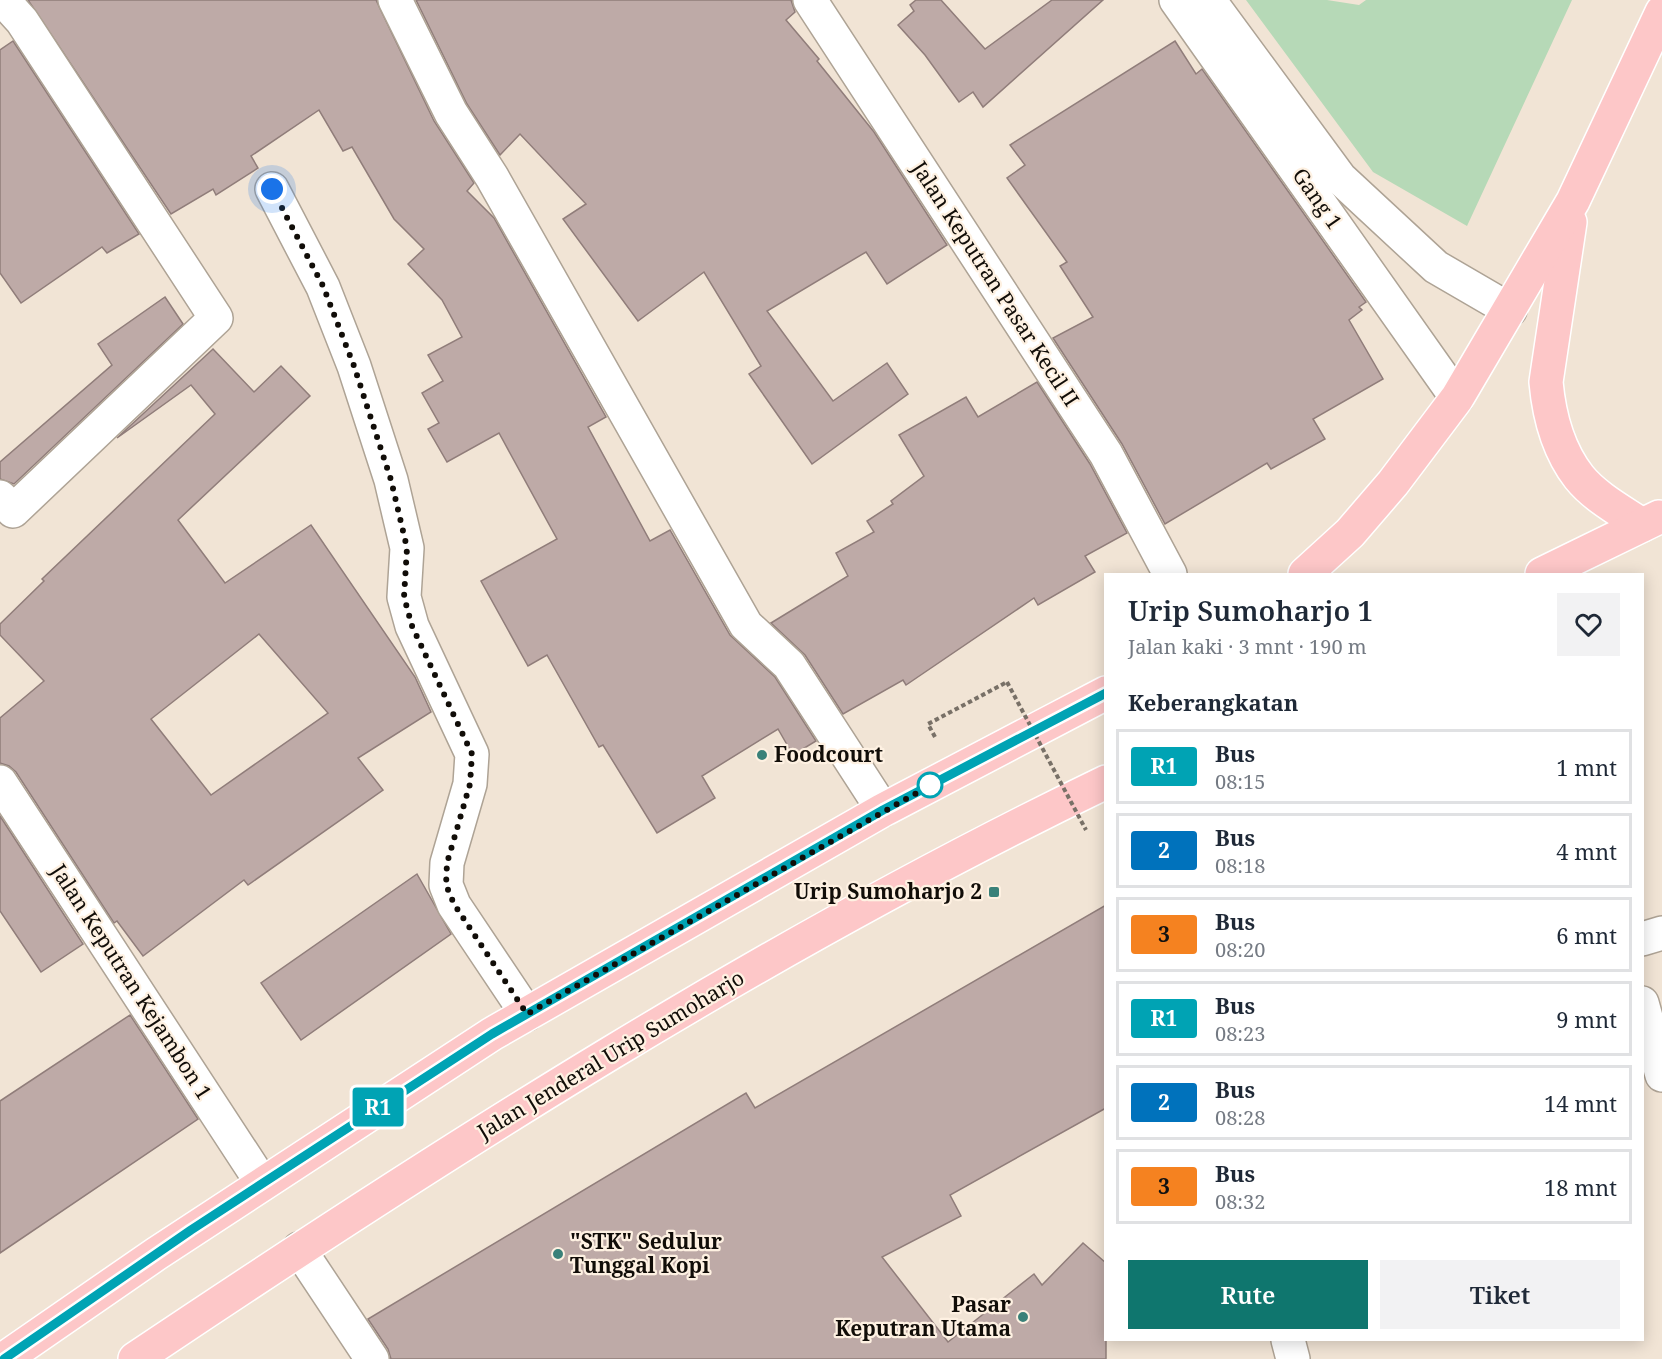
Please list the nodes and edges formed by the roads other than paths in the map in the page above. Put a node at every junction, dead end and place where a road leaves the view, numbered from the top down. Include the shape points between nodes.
1 (3, 0) edge
2 (395, 0) edge
3 (810, 0) edge
4 (1176, 0) edge
5 (1209, 0) edge
6 (1662, 12) edge
7 (272, 189) dead end
8 (1574, 201) junction
9 (1510, 310) junction
10 (1458, 398) junction
11 (0, 497) edge
12 (1652, 520) edge
13 (1169, 573) edge
14 (1306, 573) edge
15 (1544, 573) edge
16 (1104, 694) edge
17 (0, 782) edge
18 (1104, 783) edge
19 (883, 810) junction
20 (1662, 933) edge
21 (1644, 938) edge
22 (1644, 1010) edge
23 (527, 1014) junction
24 (1662, 1075) edge
25 (262, 1183) junction
26 (300, 1249) junction
27 (1288, 1341) edge
28 (4, 1359) edge
29 (135, 1359) edge
30 (372, 1359) edge
31 (1293, 1359) edge

1 - 11 street via 22,21 216,318 13,511
2 - 19 street via 451,113 498,188 746,625 789,665
3 - 13 street, Jalan Keputran Pasar Kecil II via 1106,454
4 - 10 street, Gang 1
5 - 9 street via 1340,178 1437,267
6 - 8 main road
7 - 23 street via 323,286 354,366 391,480 407,548 404,597 412,626 472,754 470,784 447,863 446,885 454,904
8 - 9 main road
8 - 12 main road via 1547,374 1548,407 1579,477 1604,500
9 - 10 main road
10 - 14 main road via 1357,525
12 - 15 main road
16 - 19 main road
17 - 25 street, Jalan Keputran Kejambon 1
18 - 26 main road, Jalan Jenderal Urip Sumoharjo via 818,932 607,1054
19 - 23 main road
20 - 21 street
22 - 24 street
23 - 25 main road
25 - 28 main road
26 - 29 main road, Jalan Jenderal Urip Sumoharjo
26 - 30 street
27 - 31 street

